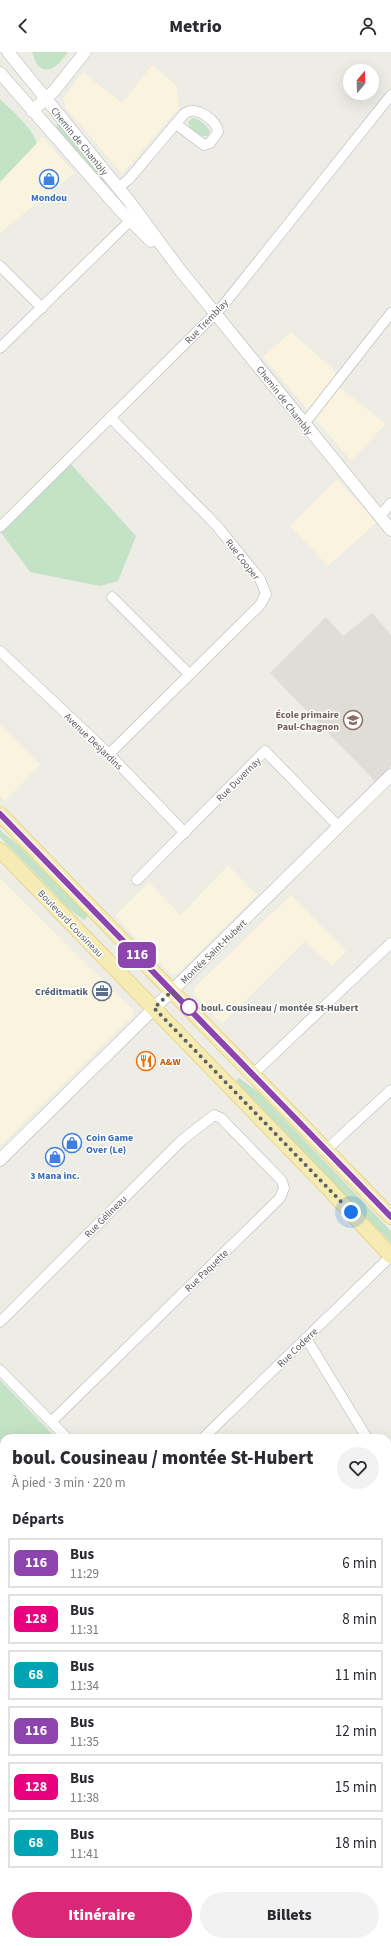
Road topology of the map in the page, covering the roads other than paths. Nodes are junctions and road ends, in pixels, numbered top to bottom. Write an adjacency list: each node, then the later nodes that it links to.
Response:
1 (8, 52): 5 (street, Chemin de Chambly)
2 (85, 52): 5 (street)
3 (0, 73): 6 (street, Chemin de Chambly)
4 (391, 95): 12 (street, Rue Tremblay)
5 (46, 99): 6 (street); 8 (street, Chemin de Chambly)
6 (32, 111): 9 (street, Chemin de Chambly)
7 (176, 124): 8 (street)
8 (118, 188): 9 (street, Chemin de Chambly)
9 (135, 217): 11 (street); 12 (street, Chemin de Chambly)
10 (0, 266): 11 (street)
11 (42, 308): 14 (street)
12 (216, 313): 15 (street, Rue Tremblay); 16 (street, Chemin de Chambly)
13 (391, 313): 16 (street)
14 (0, 348)
15 (110, 417): 19 (street, Rue Tremblay); 23 (street, Rue Cooper)
16 (304, 424): 18 (street, Chemin de Chambly)
17 (391, 503): 18 (street)
18 (380, 516): 20 (street, Chemin de Chambly)
19 (0, 527)
20 (391, 530)
21 (112, 597): 23 (street)
22 (2, 658): 24 (street, Avenue Desjardins)
23 (189, 674): 24 (street, Rue Cooper)
24 (109, 754): 28 (street, Avenue Desjardins)
25 (391, 775): 27 (street, Montée Saint-Hubert)
26 (0, 814): 32 (main road)
27 (338, 826): 28 (street, Rue Duvernay); 32 (street, Montée Saint-Hubert)
28 (185, 833): 30 (street, Rue Duvernay)
29 (0, 850): 33 (main road, Boulevard Cousineau)
30 (137, 880)
31 (391, 943): 34 (street)
32 (172, 991): 33 (street, Montée Saint-Hubert); 34 (main road)
33 (154, 1008): 38 (street, Montée Saint-Hubert); 40 (main road, Boulevard Cousineau)
34 (253, 1074): 37 (main road)
35 (391, 1090): 37 (street)
36 (214, 1115): 41 (street, Rue Gélineau); 44 (street, Rue Paquette)
37 (326, 1150): 39 (main road)
38 (0, 1160)
39 (391, 1217)
40 (391, 1256): 42 (street, Rue Coderre)
41 (0, 1322)
42 (306, 1338): 46 (street, Rue Coderre); 47 (street)
43 (0, 1370): 44 (street)
44 (51, 1422): 45 (street)
45 (63, 1434)
46 (207, 1434)
47 (365, 1434)

